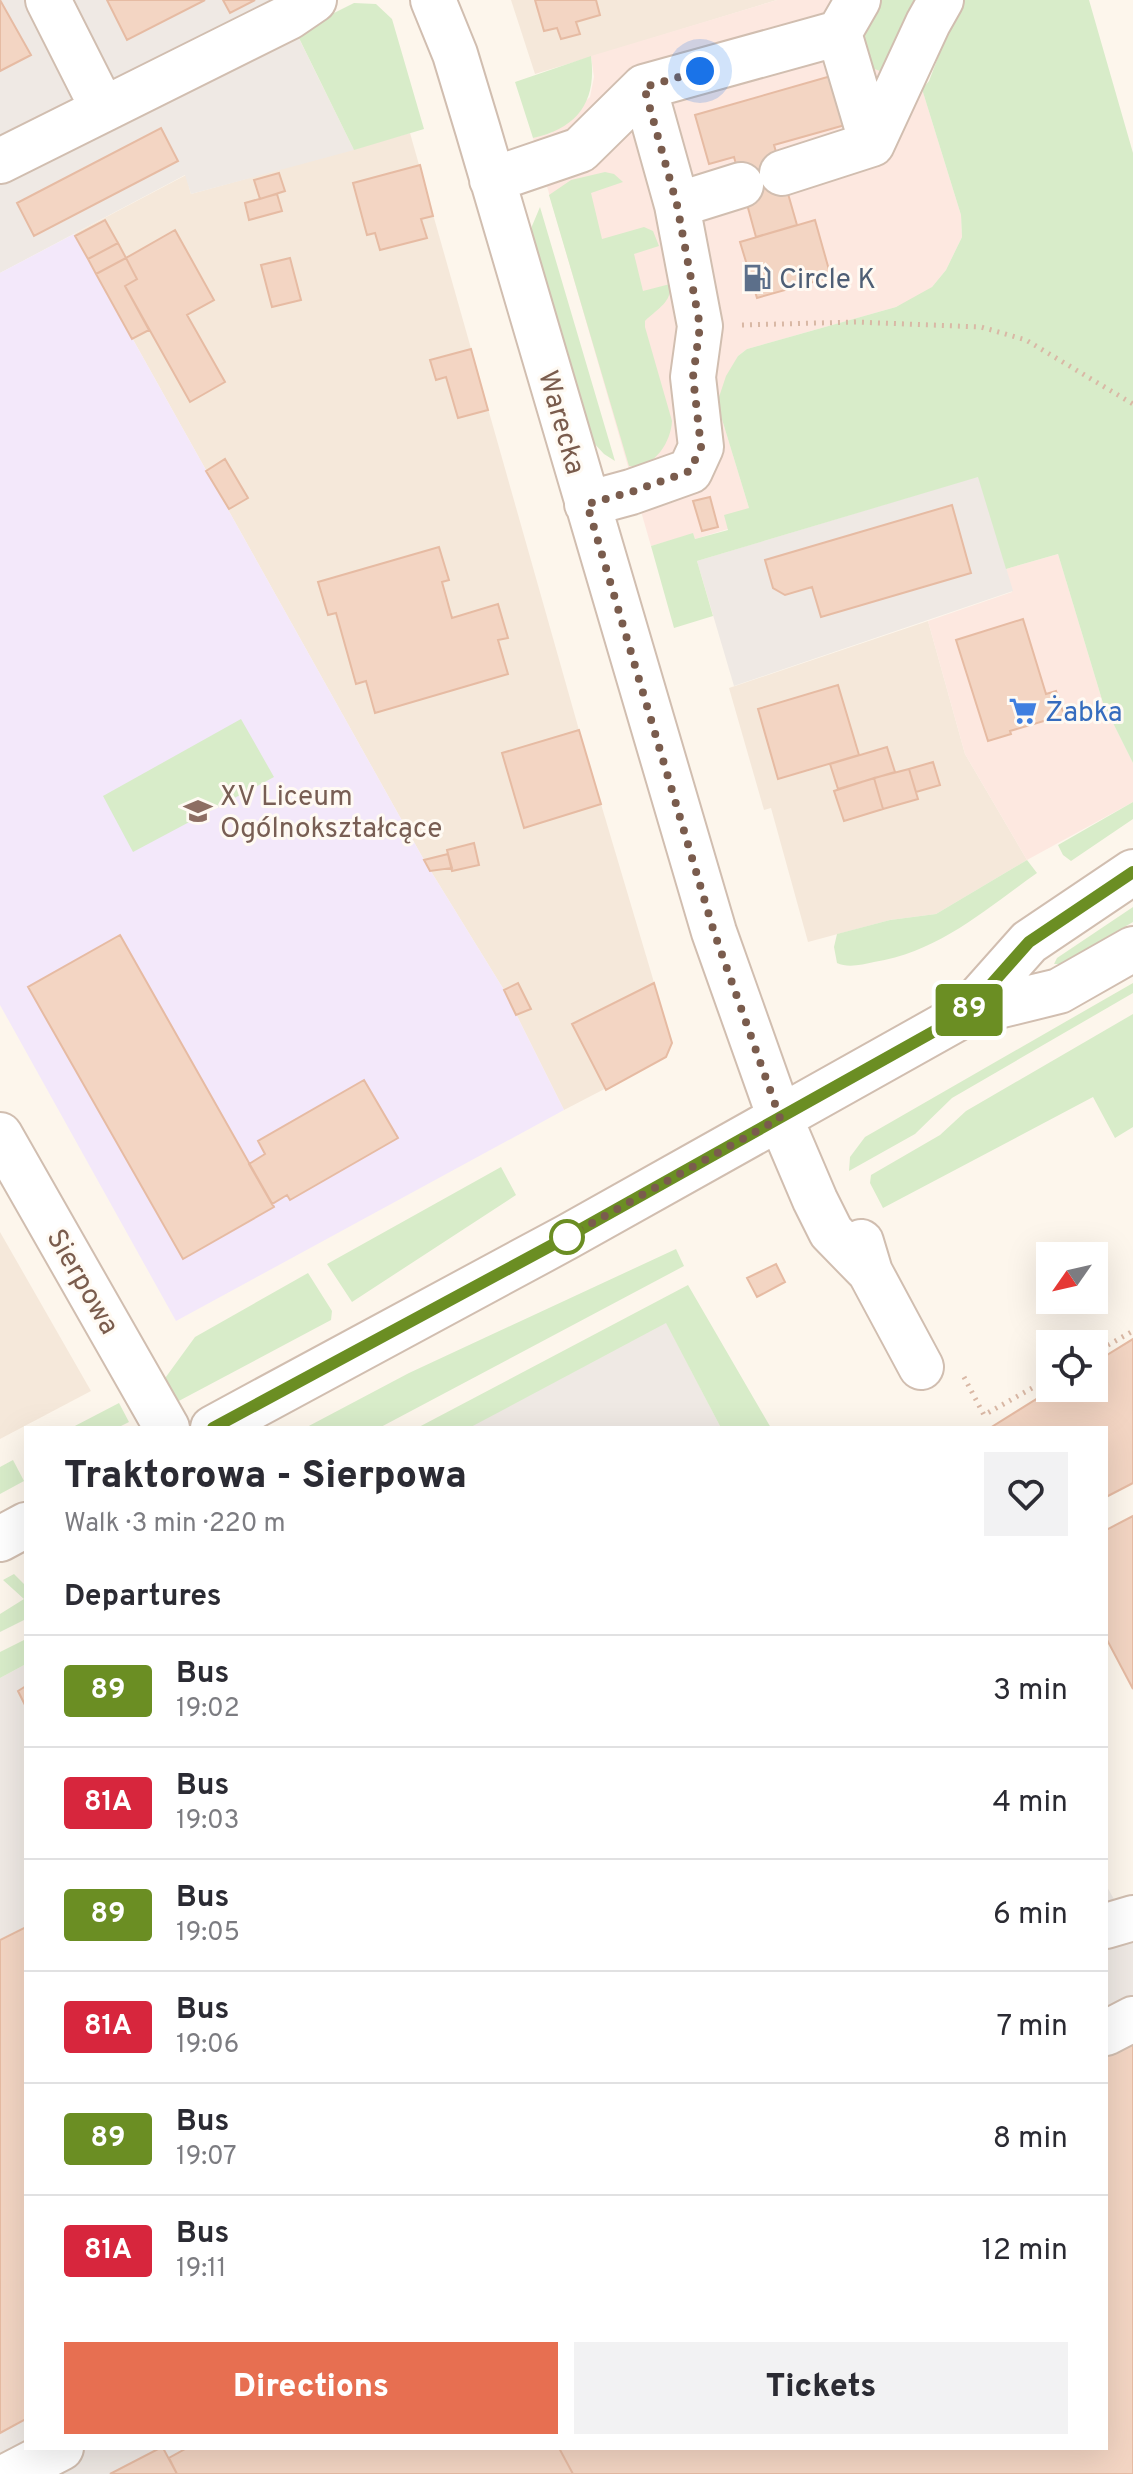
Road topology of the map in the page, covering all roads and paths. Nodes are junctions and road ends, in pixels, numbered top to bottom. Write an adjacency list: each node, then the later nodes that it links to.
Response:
1 (48, 0): 7 (street)
2 (314, 0): 7 (street)
3 (433, 0): 11 (street, Warecka)
4 (941, 0): 8 (street)
5 (849, 17): 6 (street); 8 (street)
6 (644, 87): 11 (street); 13 (street)
7 (103, 109): 9 (street)
8 (872, 144): 10 (street)
9 (0, 161)
10 (782, 173)
11 (492, 180): 16 (street, Warecka)
12 (741, 185): 13 (street)
13 (677, 205): 14 (street)
14 (700, 326): 15 (path); 16 (street)
15 (1133, 404)
16 (587, 504): 20 (street, Warecka)
17 (1133, 872): 19 (street)
18 (1133, 949): 19 (street)
19 (965, 1014): 20 (street)
20 (780, 1118): 24 (street, Warecka); 26 (street)
21 (0, 1135): 25 (street, Sierpowa)
22 (1133, 1331): 23 (path)
23 (1108, 1345)
24 (921, 1367)
25 (166, 1426)
26 (217, 1426)
27 (24, 1526): 28 (street)
28 (0, 1539)
29 (1133, 1918): 30 (street)
30 (1108, 1925)
31 (1133, 2019): 32 (street)
32 (1108, 2032)
33 (57, 2450): 34 (street)
34 (11, 2474)

